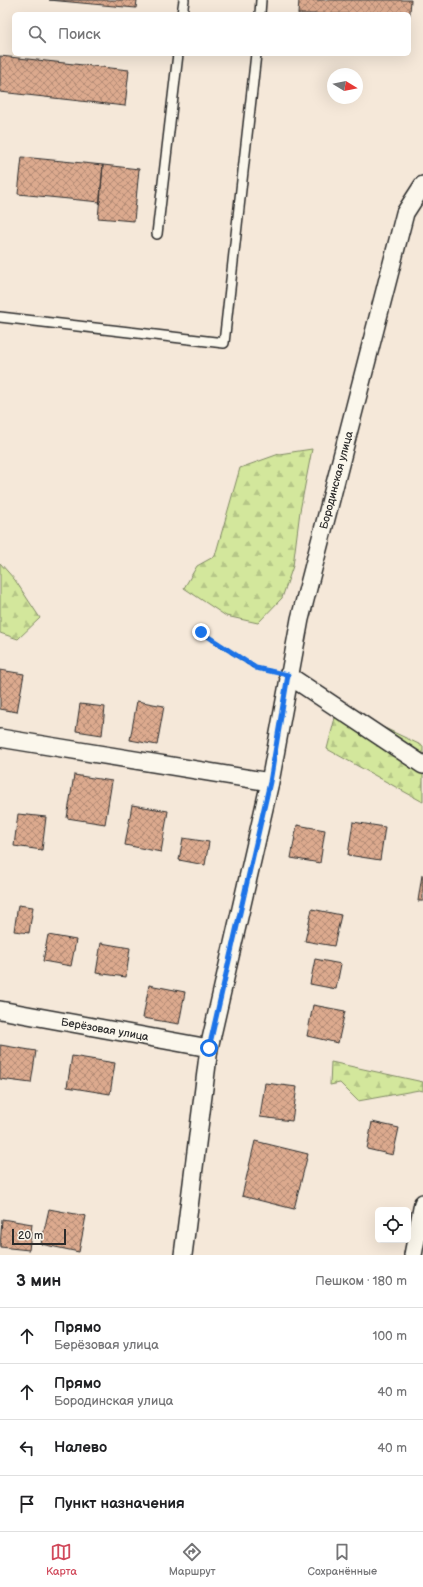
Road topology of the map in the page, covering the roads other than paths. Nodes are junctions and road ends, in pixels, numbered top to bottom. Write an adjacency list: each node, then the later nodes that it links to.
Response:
1 (184, 0): 3 (lane)
2 (261, 0): 4 (lane)
3 (182, 12)
4 (260, 12)
5 (178, 56): 8 (lane)
6 (256, 56): 9 (lane)
7 (423, 185): 10 (street, Бородинская улица)
8 (157, 234)
9 (0, 317)
10 (288, 675): 12 (street); 13 (street, Бородинская улица)
11 (0, 738): 13 (street)
12 (423, 765)
13 (270, 782): 15 (street)
14 (0, 1010): 15 (street, Берёзовая улица)
15 (209, 1048): 17 (street)
16 (423, 1204): 18 (street)
17 (183, 1255)
18 (413, 1255)

